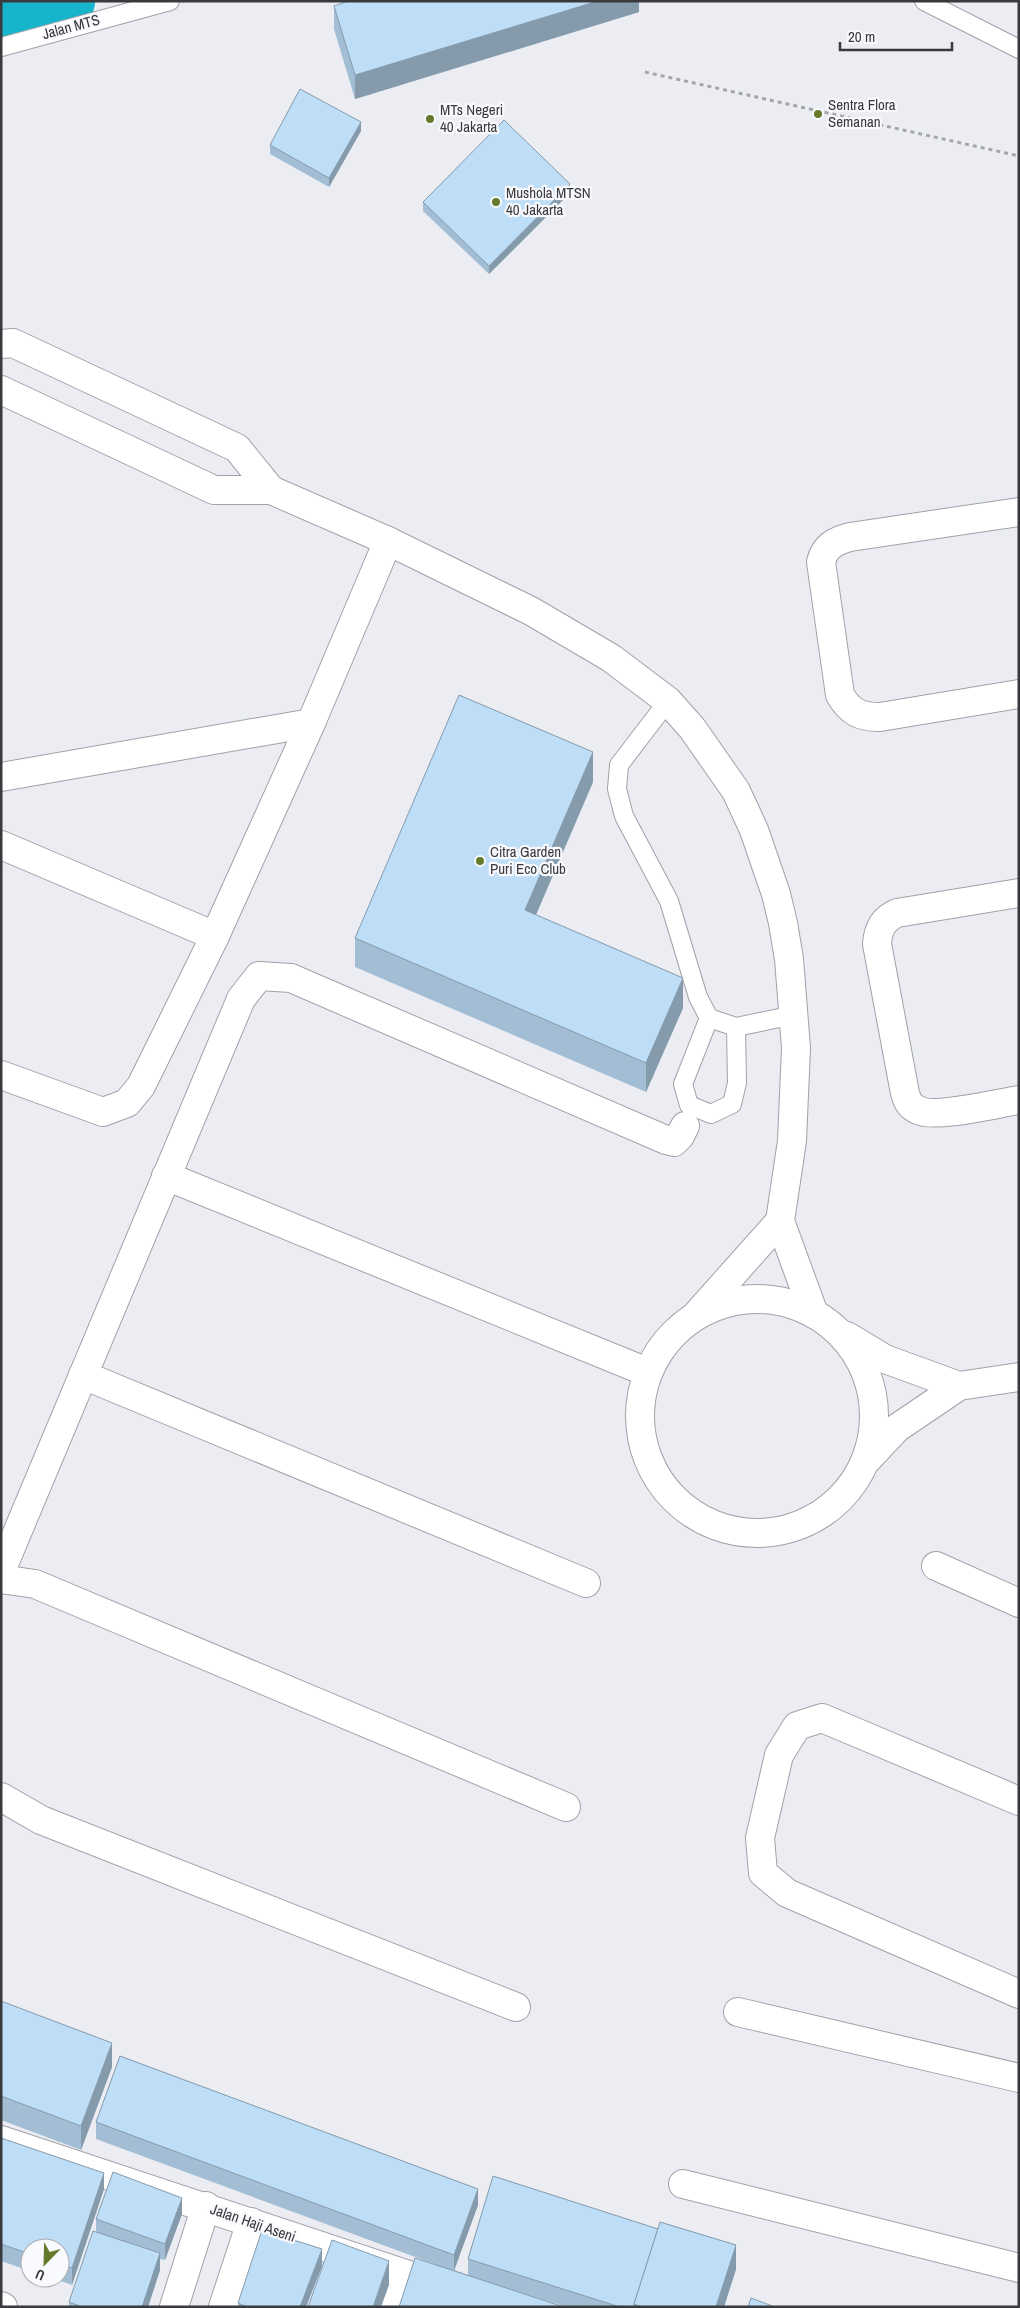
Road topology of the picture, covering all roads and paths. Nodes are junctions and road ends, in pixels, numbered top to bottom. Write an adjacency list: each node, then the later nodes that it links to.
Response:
1 (170, 1): 3 (lane, Jalan MTS)
2 (924, 1): 4 (lane)
3 (1, 47)
4 (1019, 49)
5 (645, 72): 6 (path)
6 (1019, 156)
7 (1, 344): 9 (street)
8 (1, 390): 9 (street)
9 (271, 490): 11 (street)
10 (1019, 512): 12 (street)
11 (388, 541): 13 (street); 14 (street)
12 (1019, 694)
13 (668, 701): 19 (street); 20 (lane)
14 (311, 723): 15 (street); 18 (street)
15 (1, 777)
16 (1, 845): 18 (street)
17 (1019, 892): 23 (street)
18 (214, 936): 22 (street)
19 (794, 1015): 21 (lane); 26 (street)
20 (709, 1018): 21 (lane); 21 (lane)
21 (736, 1027)
22 (1, 1075)
23 (1019, 1100)
24 (685, 1126): 25 (street)
25 (166, 1176): 29 (street); 30 (street)
26 (780, 1221): 27 (street); 28 (street)
27 (696, 1316): 28 (street); 29 (street)
28 (824, 1321): 32 (street); 33 (street)
29 (647, 1372): 33 (street)
30 (83, 1375): 35 (street); 37 (street)
31 (1019, 1376): 32 (street)
32 (959, 1386): 33 (street)
33 (865, 1462)
34 (936, 1566): 38 (street)
35 (1, 1572)
36 (1, 1579): 41 (street)
37 (586, 1583)
38 (1019, 1603)
39 (1, 1797): 43 (street)
40 (1019, 1801): 44 (street)
41 (566, 1807)
42 (1, 1812): 43 (street)
43 (41, 1820): 45 (street)
44 (1019, 1994)
45 (516, 2007)
46 (738, 2012): 47 (street)
47 (1019, 2078)
48 (1, 2140): 50 (street, Jalan Haji Aseni)
49 (683, 2184): 52 (street)
50 (206, 2206): 51 (street, Jalan Haji Aseni); 54 (street)
51 (250, 2222): 53 (street, Jalan Haji Aseni); 55 (street)
52 (1019, 2268)
53 (402, 2274): 56 (street); 57 (street, Jalan Haji Aseni)
54 (174, 2307)
55 (223, 2307)
56 (391, 2307)
57 (505, 2307)

